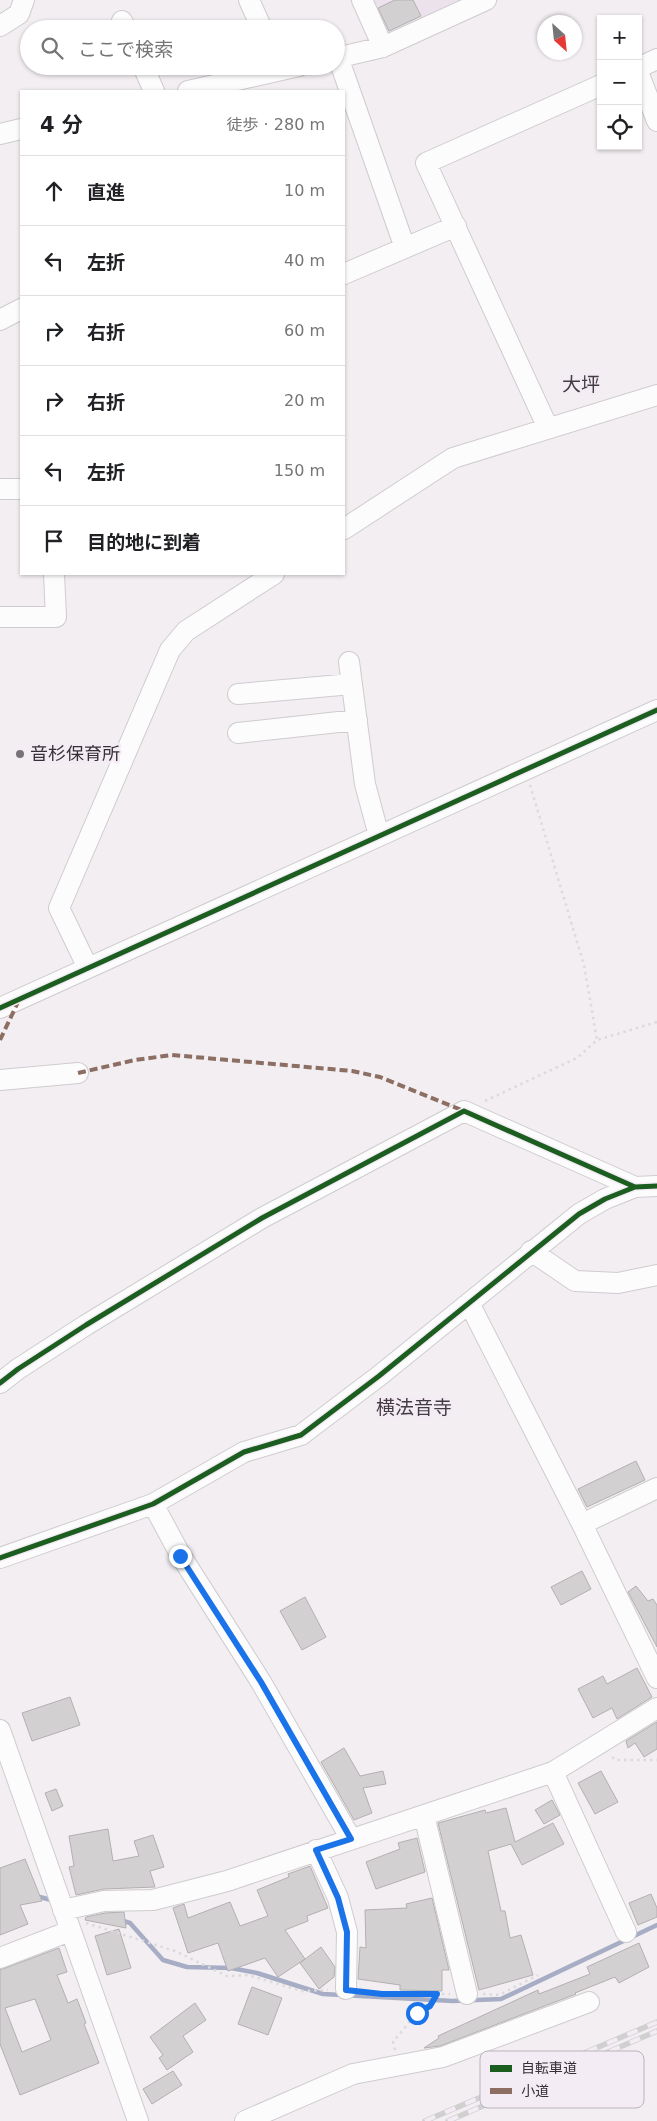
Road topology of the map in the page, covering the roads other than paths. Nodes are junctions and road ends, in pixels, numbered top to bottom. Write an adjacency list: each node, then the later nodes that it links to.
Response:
1 (24, 0): 6 (street)
2 (249, 0): 5 (street)
3 (362, 0): 7 (street)
4 (486, 0): 7 (street)
5 (258, 20)
6 (0, 26)
7 (383, 47): 8 (street)
8 (345, 56)
9 (657, 59): 10 (street)
10 (642, 66)
11 (147, 75): 17 (street)
12 (270, 75): 15 (street)
13 (343, 75): 23 (street)
14 (642, 82): 19 (street)
15 (250, 84): 18 (street)
16 (597, 86): 22 (street)
17 (154, 90)
18 (197, 90)
19 (657, 121)
20 (20, 129): 21 (street)
21 (0, 134)
22 (456, 226): 23 (street); 28 (street)
23 (405, 248): 24 (street)
24 (345, 274)
25 (20, 310): 26 (street)
26 (0, 320)
27 (657, 396): 28 (street)
28 (548, 428): 31 (street)
29 (0, 489): 30 (street)
30 (20, 489)
31 (345, 528)
32 (54, 575): 34 (street)
33 (272, 575): 42 (street)
34 (0, 618)
35 (349, 662): 36 (street)
36 (352, 684): 37 (street); 39 (street)
37 (238, 694)
38 (657, 710): 41 (street)
39 (357, 720): 40 (street); 41 (street)
40 (238, 733)
41 (379, 836): 42 (street)
42 (88, 968): 43 (street)
43 (0, 1008)
44 (78, 1073): 45 (street)
45 (0, 1080)
46 (657, 1186): 47 (street)
47 (635, 1187): 48 (street); 51 (street)
48 (531, 1251): 49 (street); 50 (street)
49 (657, 1275)
50 (469, 1303): 53 (street); 54 (street)
51 (0, 1384)
52 (657, 1488): 54 (street)
53 (153, 1504): 55 (street); 61 (street)
54 (582, 1524): 56 (street)
55 (0, 1558)
56 (657, 1678)
57 (657, 1708): 59 (street)
58 (0, 1730): 63 (street)
59 (553, 1772): 60 (street); 65 (street)
60 (424, 1814): 61 (street); 68 (street)
61 (351, 1839): 62 (street)
62 (316, 1850): 63 (street); 67 (street)
63 (63, 1910): 64 (street)
64 (70, 1931): 66 (street); 70 (street)
65 (626, 1932)
66 (0, 1958)
67 (346, 1990)
68 (467, 1994)
69 (588, 2002): 71 (street)
70 (138, 2121)
71 (245, 2121)

